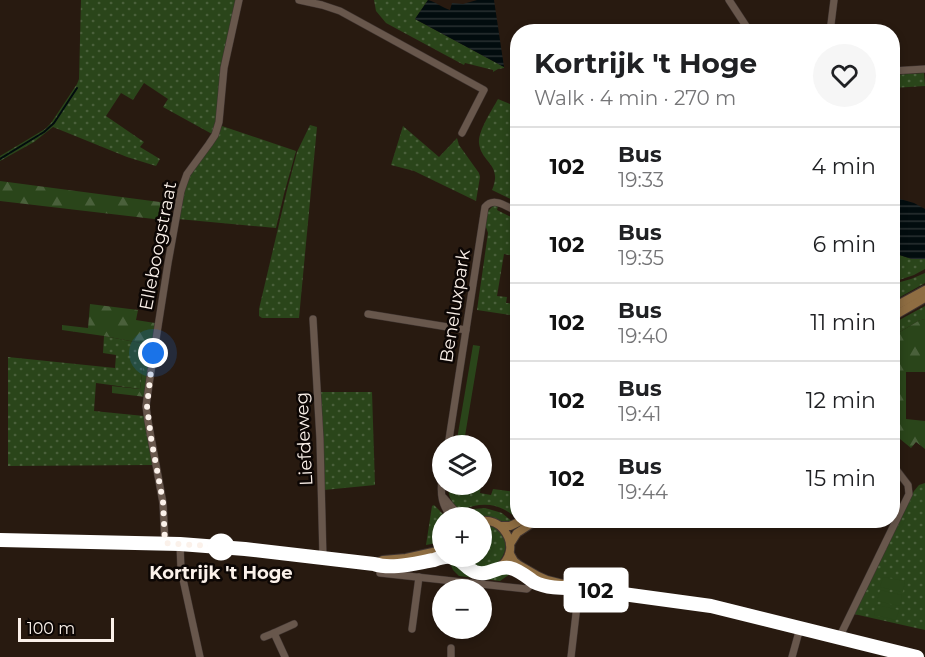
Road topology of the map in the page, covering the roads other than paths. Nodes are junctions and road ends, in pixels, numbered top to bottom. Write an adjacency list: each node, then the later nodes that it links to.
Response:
1 (240, 0): 30 (street, Elleboogstraat)
2 (299, 0): 9 (street)
3 (729, 0): 5 (street)
4 (834, 0): 6 (street)
5 (745, 24)
6 (831, 24)
7 (925, 69): 8 (street)
8 (900, 71)
9 (462, 133)
10 (510, 208): 17 (street, Beneluxpark)
11 (925, 290): 13 (main road)
12 (925, 298): 14 (main road)
13 (900, 304)
14 (900, 312)
15 (368, 314): 17 (street)
16 (313, 319): 35 (street, Liefdeweg)
17 (466, 330): 18 (street, Beneluxpark)
18 (450, 435)
19 (900, 473): 23 (street)
20 (442, 496): 21 (street); 22 (street)
21 (444, 507)
22 (452, 507)
23 (900, 516)
24 (492, 522): 25 (main road)
25 (501, 526): 26 (main road); 32 (main road)
26 (510, 526)
27 (525, 528): 32 (main road)
28 (894, 528): 49 (street)
29 (0, 540): 30 (main road)
30 (165, 543): 31 (main road)
31 (180, 544): 35 (main road); 51 (street)
32 (510, 544): 34 (main road)
33 (432, 552): 37 (main road)
34 (510, 554): 39 (main road); 42 (main road)
35 (324, 558): 37 (main road)
36 (432, 560): 37 (main road)
37 (374, 564)
38 (468, 567): 39 (main road)
39 (500, 568): 42 (main road)
40 (380, 573): 41 (street)
41 (419, 578): 42 (street); 46 (street)
42 (536, 579): 43 (main road)
43 (579, 588): 45 (main road); 54 (street)
44 (294, 624): 47 (street)
45 (800, 628): 49 (main road); 55 (street)
46 (412, 629)
47 (274, 633): 48 (street); 52 (street)
48 (264, 637)
49 (839, 638): 56 (main road)
50 (451, 648): 53 (street)
51 (200, 657)
52 (285, 657)
53 (451, 657)
54 (571, 657)
55 (792, 657)
56 (917, 657)

